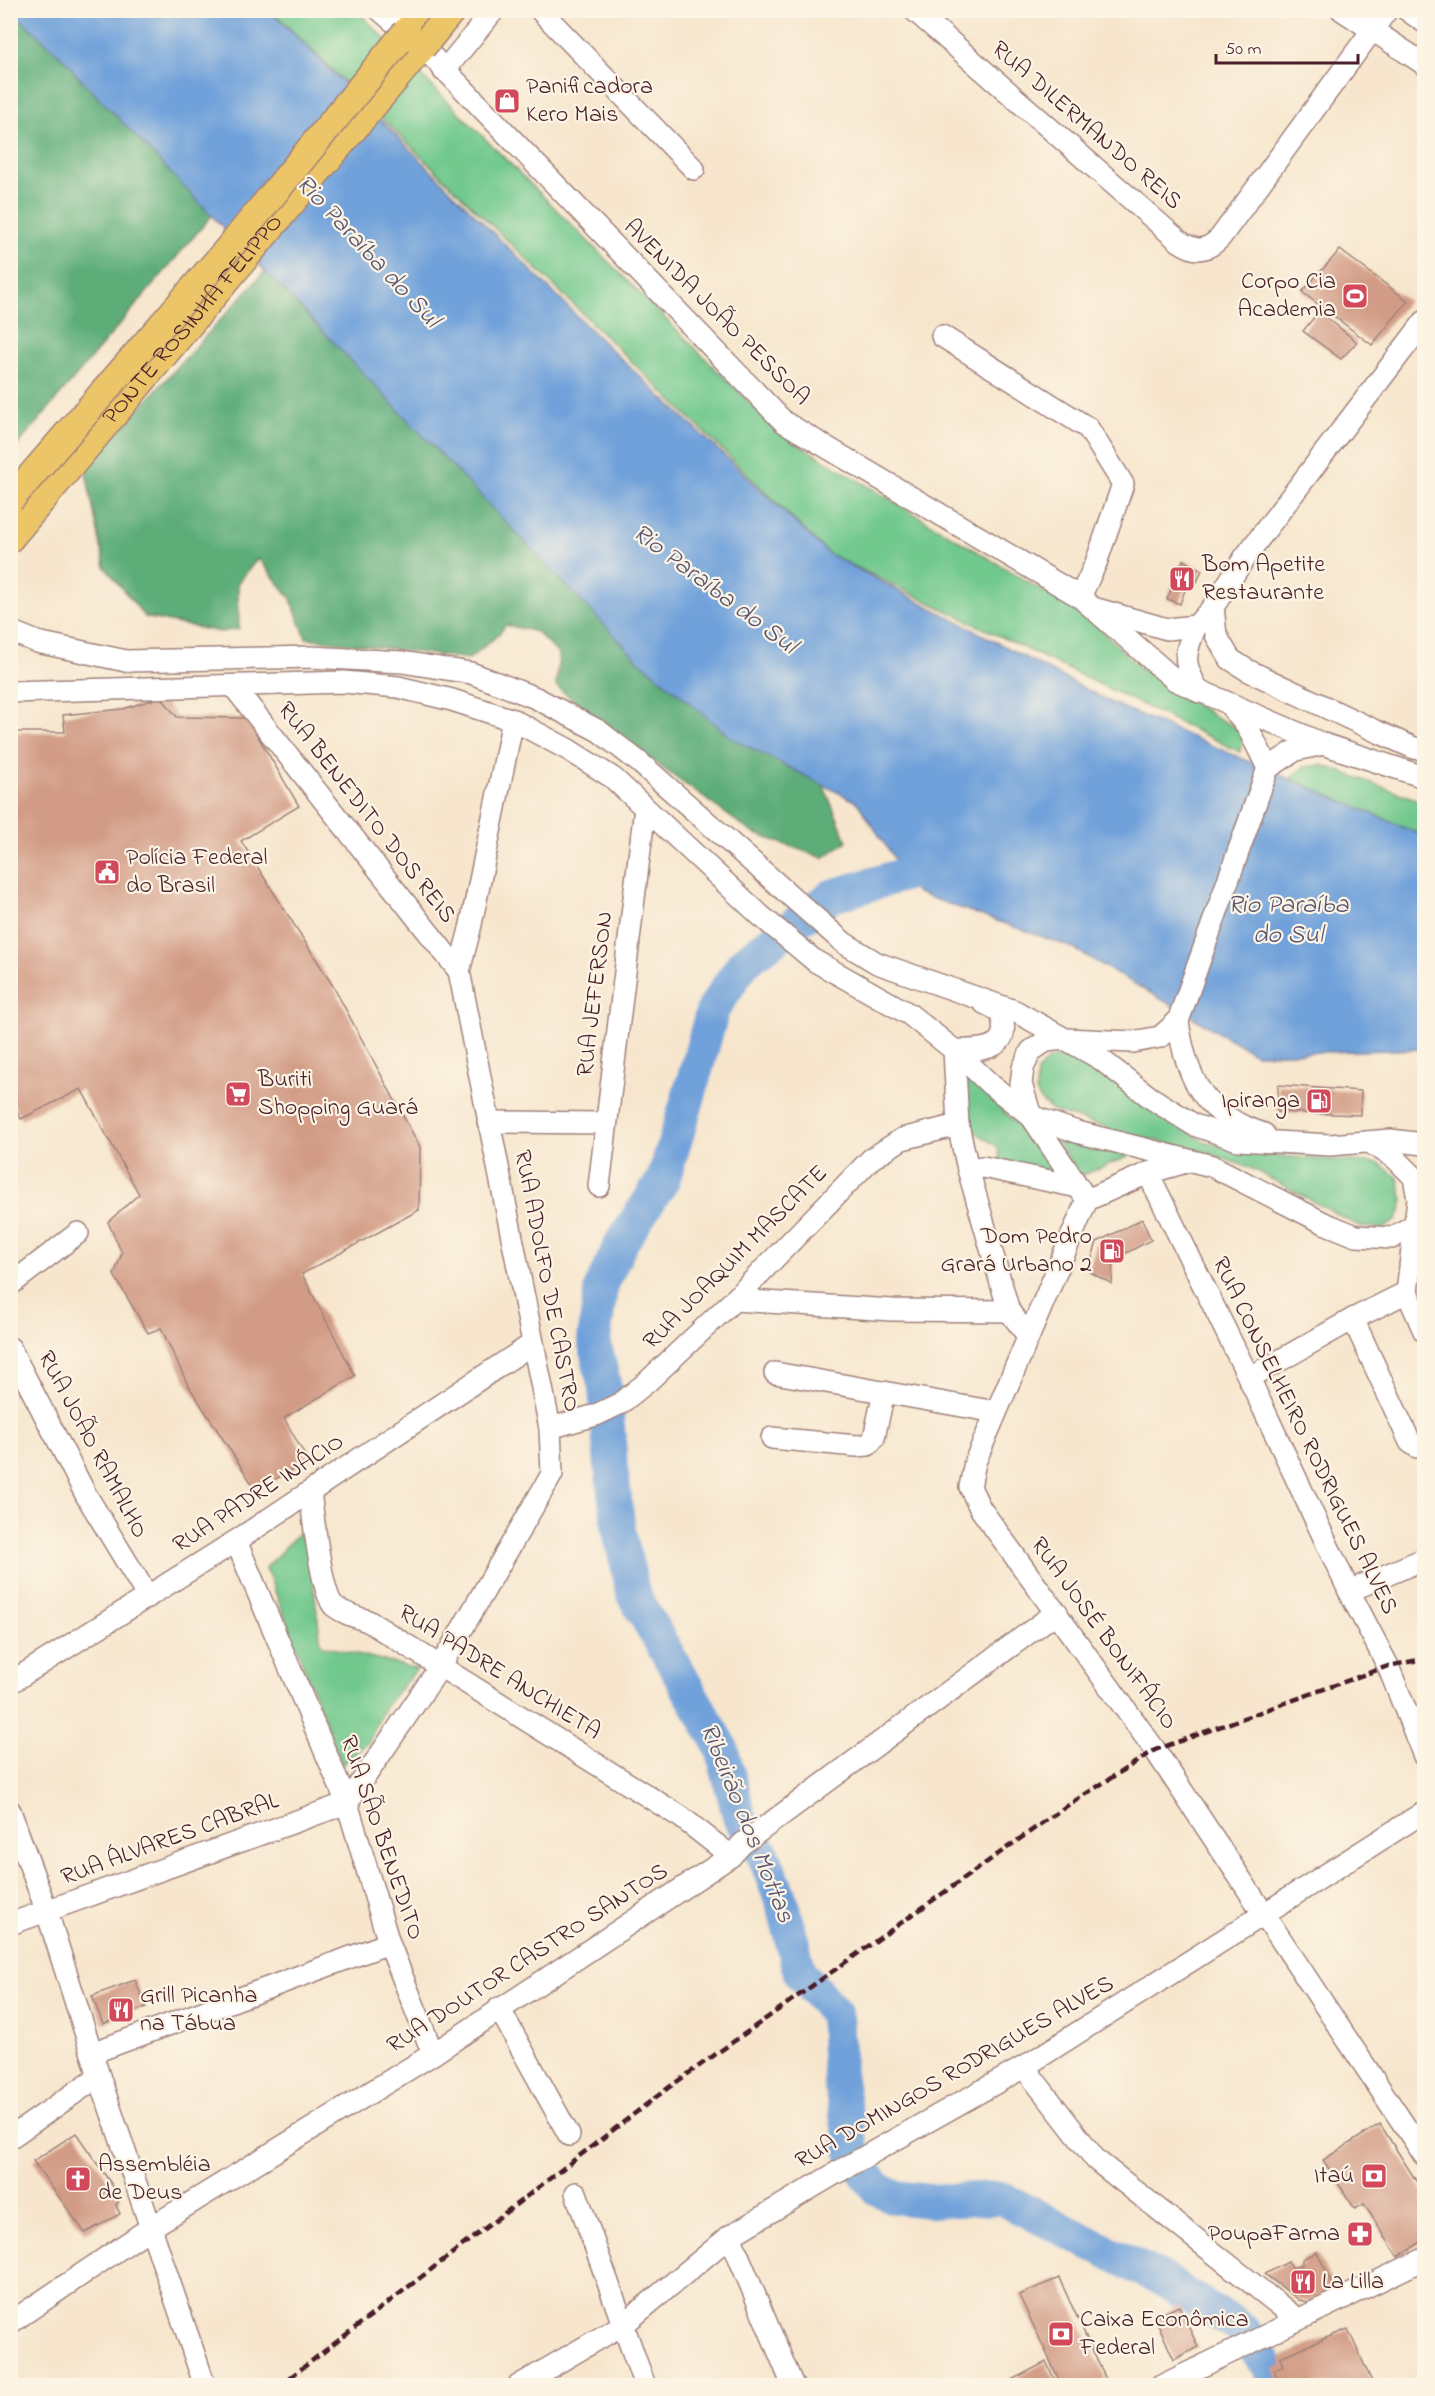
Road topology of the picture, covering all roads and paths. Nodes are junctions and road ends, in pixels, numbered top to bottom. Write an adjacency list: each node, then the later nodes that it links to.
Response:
1 (424, 10): 12 (main road)
2 (452, 10): 12 (main road, bridge)
3 (494, 10): 14 (street)
4 (540, 10): 15 (street)
5 (914, 10): 11 (street, RUA DILERMANDO REIS)
6 (1342, 10): 11 (street)
7 (1387, 10): 11 (street)
8 (1407, 10): 10 (street)
9 (382, 11): 14 (street, AVENIDA JOÃO PESSOA)
10 (1425, 22)
11 (1371, 30): 13 (street)
12 (414, 40): 18 (main road, PONTE ROSINHA FELIPPO, bridge); 19 (main road, PONTE ROSINHA FELIPPO)
13 (1425, 64)
14 (444, 71): 20 (street, AVENIDA JOÃO PESSOA)
15 (694, 169)
16 (1421, 331): 21 (street)
17 (942, 336): 20 (street)
18 (10, 500)
19 (10, 538)
20 (1085, 602): 22 (street, AVENIDA JOÃO PESSOA); 26 (street, AVENIDA JOÃO PESSOA)
21 (1213, 607): 22 (street); 30 (street)
22 (1196, 626): 26 (street)
23 (10, 631): 37 (street)
24 (234, 687): 25 (street); 28 (street); 36 (street, RUA BENEDITO DOS REIS)
25 (10, 692)
26 (1199, 692): 27 (street, AVENIDA JOÃO PESSOA)
27 (1227, 701): 29 (street, AVENIDA JOÃO PESSOA); 33 (street)
28 (513, 720): 35 (street); 36 (street, RUA ADOLFO DE CASTRO)
29 (1323, 744): 32 (street, AVENIDA JOÃO PESSOA); 33 (street)
30 (1425, 749)
31 (1425, 761): 32 (street)
32 (1397, 770): 34 (street, AVENIDA JOÃO PESSOA)
33 (1268, 772): 38 (street)
34 (1425, 777)
35 (645, 808): 40 (street); 43 (street, RUA JEFERSON)
36 (459, 971): 42 (street, RUA ADOLFO DE CASTRO)
37 (960, 991): 39 (street); 40 (street)
38 (1179, 1018): 39 (street); 46 (street)
39 (1065, 1039): 41 (street); 46 (street)
40 (954, 1050): 41 (street); 44 (street)
41 (1031, 1116): 48 (street); 52 (street)
42 (489, 1122): 43 (street); 62 (street, RUA ADOLFO DE CASTRO)
43 (605, 1123): 51 (street, RUA JEFERSON)
44 (958, 1125): 49 (street); 57 (street, RUA JOAQUIM MASCATE)
45 (1369, 1142): 46 (street); 47 (street); 53 (street)
46 (1292, 1143)
47 (1425, 1144)
48 (1192, 1161): 50 (street); 53 (street)
49 (968, 1169): 52 (street); 58 (street)
50 (1148, 1173): 52 (street); 65 (street, RUA CONSELHEIRO RODRIGUES ALVES)
51 (599, 1186)
52 (1082, 1193): 61 (street, RUA JOSÉ BONIFÁCIO)
53 (1419, 1218): 56 (street)
54 (78, 1233): 55 (street)
55 (10, 1284)
56 (1407, 1292): 59 (street); 60 (street)
57 (734, 1300): 58 (street); 68 (street, RUA JOAQUIM MASCATE)
58 (1010, 1311): 61 (street)
59 (1353, 1319): 65 (street); 70 (street)
60 (1425, 1330)
61 (1028, 1336): 67 (street, RUA JOSÉ BONIFÁCIO)
62 (532, 1344): 68 (street, RUA ADOLFO DE CASTRO); 71 (street, RUA PADRE INÁCIO)
63 (10, 1348): 75 (street, RUA JOÃO RAMALHO)
64 (775, 1373): 66 (street)
65 (1249, 1378): 74 (street, RUA CONSELHEIRO RODRIGUES ALVES)
66 (884, 1392): 67 (street); 69 (street)
67 (996, 1412): 76 (street, RUA JOSÉ BONIFÁCIO)
68 (550, 1428): 77 (street, RUA ADOLFO DE CASTRO)
69 (772, 1438)
70 (1417, 1445)
71 (310, 1492): 72 (street, RUA PADRE INÁCIO); 77 (street, RUA PADRE ANCHIETA)
72 (236, 1541): 75 (street, RUA PADRE INÁCIO); 80 (street, RUA SÃO BENEDITO)
73 (1425, 1559): 74 (street)
74 (1349, 1591): 79 (street, RUA CONSELHEIRO RODRIGUES ALVES)
75 (147, 1597): 78 (street, RUA PADRE INÁCIO)
76 (1057, 1612): 83 (street, RUA DOUTOR CASTRO SANTOS); 85 (street, RUA JOSÉ BONIFÁCIO)
77 (440, 1667): 80 (street, RUA ADOLFO DE CASTRO); 83 (street, RUA PADRE ANCHIETA)
78 (10, 1683)
79 (1425, 1756)
80 (347, 1803): 84 (street, RUA ÁLVARES CABRAL); 87 (street, RUA SÃO BENEDITO)
81 (10, 1811): 84 (street)
82 (1425, 1812): 85 (street, RUA DOMINGOS RODRIGUES ALVES)
83 (737, 1850): 88 (street, RUA DOUTOR CASTRO SANTOS)
84 (47, 1912): 86 (street, RUA ÁLVARES CABRAL); 89 (street)
85 (1265, 1915): 91 (street, RUA DOMINGOS RODRIGUES ALVES); 95 (street, RUA JOSÉ BONIFÁCIO)
86 (10, 1924)
87 (389, 1943): 89 (street); 90 (street, RUA SÃO BENEDITO)
88 (499, 2008): 90 (street, RUA DOUTOR CASTRO SANTOS); 93 (street)
89 (92, 2053): 92 (street)
90 (433, 2054): 97 (street, RUA DOUTOR CASTRO SANTOS)
91 (1024, 2067): 98 (street, RUA DOMINGOS RODRIGUES ALVES); 100 (street)
92 (99, 2076): 94 (street); 97 (street)
93 (569, 2135)
94 (10, 2138)
95 (1425, 2155)
96 (576, 2193): 102 (street)
97 (150, 2228): 101 (street, RUA DOUTOR CASTRO SANTOS); 103 (street)
98 (730, 2236): 102 (street, RUA DOMINGOS RODRIGUES ALVES); 106 (street)
99 (1425, 2259): 100 (street)
100 (1292, 2322): 107 (street)
101 (10, 2323)
102 (624, 2324): 104 (street, RUA DOMINGOS RODRIGUES ALVES); 105 (street)
103 (205, 2385)
104 (518, 2385)
105 (645, 2385)
106 (793, 2385)
107 (1161, 2385)

